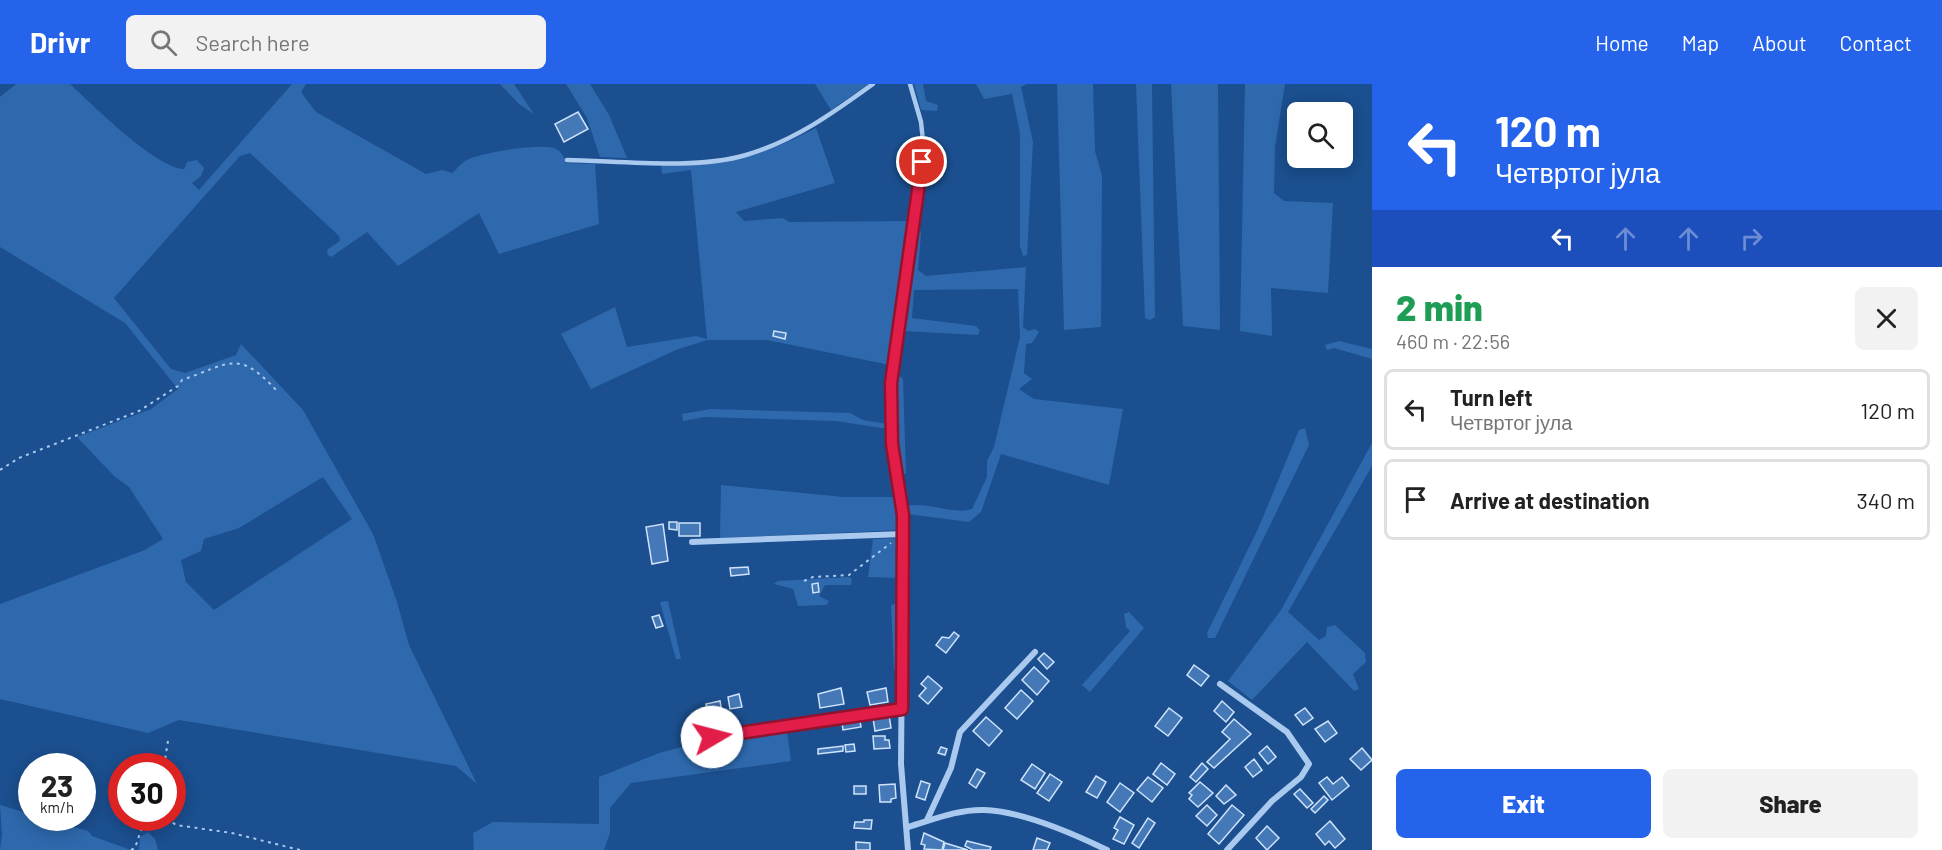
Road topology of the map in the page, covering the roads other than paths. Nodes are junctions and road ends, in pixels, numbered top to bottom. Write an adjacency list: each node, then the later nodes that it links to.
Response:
1 (873, 84): 3 (lane)
2 (910, 84): 4 (lane)
3 (567, 160)
4 (903, 534): 5 (street); 8 (street)
5 (692, 542)
6 (1035, 652): 10 (street)
7 (1220, 684): 14 (street)
8 (902, 709): 9 (street); 11 (street)
9 (712, 737)
10 (927, 820): 11 (street); 13 (street)
11 (908, 827): 12 (street)
12 (908, 850)
13 (1107, 850)
14 (1227, 850)

